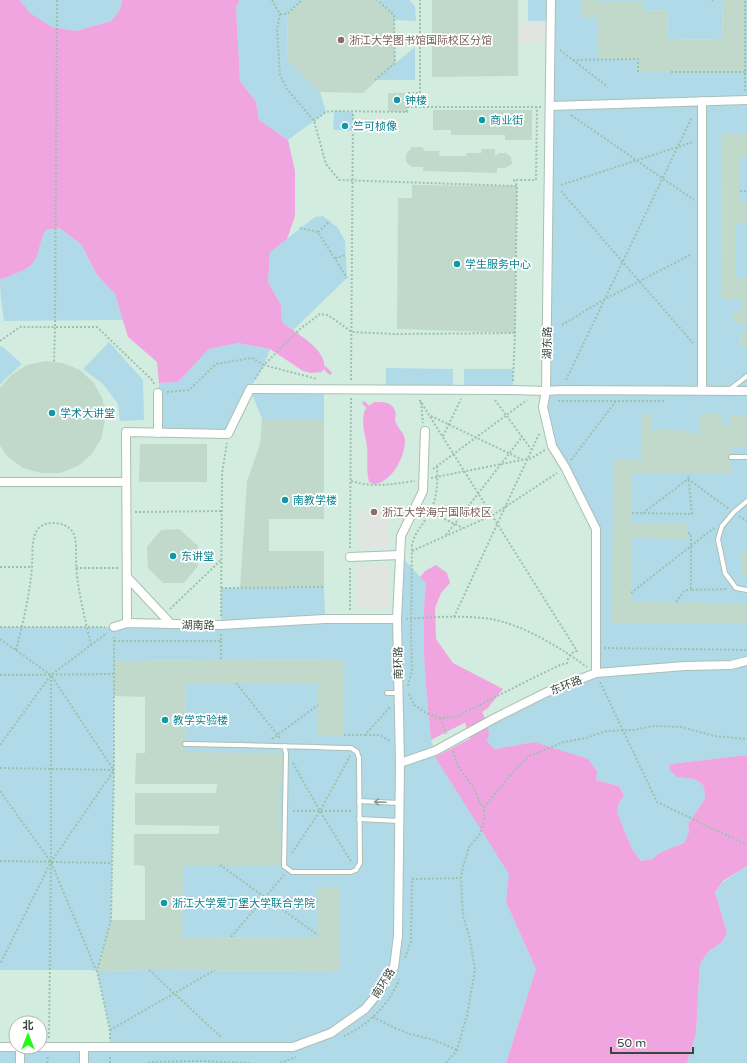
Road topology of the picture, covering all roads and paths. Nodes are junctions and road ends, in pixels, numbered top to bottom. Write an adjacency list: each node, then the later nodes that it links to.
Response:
1 (57, 0): 46 (path)
2 (272, 0): 8 (path)
3 (302, 0): 8 (path)
4 (378, 0): 14 (path)
5 (420, 0): 19 (path)
6 (551, 0): 9 (street, 湖东路)
7 (745, 0): 13 (path)
8 (280, 14): 24 (path)
9 (550, 43): 10 (path); 18 (street, 湖东路)
10 (573, 60): 11 (path); 15 (path)
11 (638, 72)
12 (671, 72): 13 (path)
13 (745, 72): 16 (path)
14 (376, 80)
15 (608, 87)
16 (746, 100): 17 (street)
17 (702, 101): 18 (street); 25 (street)
18 (550, 106): 20 (path); 62 (street, 湖东路)
19 (407, 107): 20 (path); 21 (path)
20 (537, 107): 30 (path)
21 (353, 112): 24 (path); 47 (path)
22 (568, 113): 27 (path)
23 (693, 116): 26 (path)
24 (314, 121): 30 (path)
25 (702, 139): 26 (path); 34 (street)
26 (678, 147): 27 (path); 28 (path)
27 (636, 161): 28 (path); 29 (path)
28 (663, 179): 34 (path); 41 (path)
29 (561, 185)
30 (517, 186): 48 (path)
31 (561, 191): 41 (path)
32 (740, 191): 33 (path)
33 (747, 191)
34 (702, 206): 60 (street)
35 (330, 221): 37 (path)
36 (300, 228): 37 (path)
37 (318, 232): 40 (path)
38 (695, 253): 43 (path)
39 (346, 255): 40 (path)
40 (334, 258): 42 (path)
41 (622, 263): 43 (path); 44 (path)
42 (347, 278)
43 (639, 282): 44 (path); 50 (path)
44 (605, 299): 45 (path); 59 (path)
45 (562, 325)
46 (55, 327): 49 (path); 51 (path); 64 (path)
47 (352, 332): 48 (path); 52 (path); 56 (path)
48 (515, 333): 58 (path)
49 (0, 341)
50 (697, 348)
51 (54, 362)
52 (264, 365): 54 (path); 55 (path); 64 (path)
53 (747, 376): 61 (lane)
54 (322, 381)
55 (250, 389): 56 (street); 76 (street)
56 (351, 389): 57 (street); 97 (path)
57 (417, 389): 58 (street); 69 (path); 69 (path)
58 (512, 390): 62 (street)
59 (562, 390): 60 (street); 62 (street)
60 (702, 390): 61 (street)
61 (729, 390): 63 (street)
62 (546, 391): 80 (street, 湖东路)
63 (747, 391)
64 (158, 393): 75 (street)
65 (461, 399): 72 (path)
66 (494, 399): 70 (path)
67 (529, 399): 70 (path)
68 (616, 401): 90 (path)
69 (421, 402): 71 (path); 73 (path)
70 (506, 415): 78 (path); 79 (path)
71 (430, 416): 72 (path); 77 (path)
72 (449, 424): 77 (path); 78 (path)
73 (424, 430): 95 (street, 南环路)
74 (540, 431): 81 (path)
75 (158, 433): 76 (street); 99 (street)
76 (228, 434): 103 (path)
77 (443, 436): 83 (path)
78 (476, 437): 82 (path); 83 (path)
79 (522, 437): 81 (path); 82 (path)
80 (552, 446): 86 (path); 90 (street, 湖东路)
81 (532, 450): 86 (path)
82 (509, 453): 87 (path); 88 (path)
83 (454, 454): 89 (path); 92 (path)
84 (731, 457): 85 (lane)
85 (747, 457)
86 (527, 459): 87 (path); 102 (path)
87 (523, 460): 88 (path)
88 (500, 465): 92 (path); 100 (path)
89 (437, 466): 91 (path); 94 (path)
90 (565, 468): 102 (path); 150 (street, 湖东路)
91 (432, 470)
92 (465, 472): 94 (path); 100 (path)
93 (688, 474): 96 (path)
94 (438, 477): 95 (path); 105 (path)
95 (424, 479): 97 (path); 119 (street, 南环路)
96 (688, 479): 106 (path); 108 (path); 108 (path)
97 (351, 481): 120 (path)
98 (0, 482): 99 (street)
99 (126, 482): 104 (street)
100 (478, 493): 109 (path); 112 (path)
101 (747, 501): 106 (lane)
102 (504, 508): 109 (path); 111 (path)
103 (222, 511): 104 (path); 121 (path)
104 (126, 512): 125 (street)
105 (430, 512): 112 (path); 118 (path)
106 (734, 512): 110 (path); 129 (lane)
107 (632, 514): 108 (path)
108 (643, 514)
109 (493, 515): 111 (path); 114 (path)
110 (747, 521)
111 (498, 523): 135 (path); 153 (path)
112 (455, 524): 114 (path); 116 (path)
113 (716, 526): 117 (path)
114 (463, 528): 116 (path)
115 (688, 533): 117 (path)
116 (445, 536): 118 (path)
117 (692, 545): 130 (path); 132 (path)
118 (410, 552): 161 (path)
119 (400, 556): 120 (street); 138 (street, 南环路)
120 (350, 557): 137 (path)
121 (221, 560): 128 (path); 134 (path)
122 (0, 567): 123 (path)
123 (32, 567): 124 (path); 143 (path)
124 (76, 568): 125 (path); 144 (path)
125 (127, 568): 126 (street)
126 (127, 577): 134 (street); 139 (street)
127 (324, 587): 128 (path)
128 (221, 588): 141 (path)
129 (736, 588): 130 (path); 131 (lane)
130 (691, 590): 133 (path)
131 (747, 590)
132 (631, 593)
133 (676, 602)
134 (163, 616): 140 (street)
135 (454, 617): 136 (path); 153 (path)
136 (418, 618)
137 (350, 619): 138 (street, 湖南路); 141 (street, 湖南路)
138 (397, 619): 164 (street, 南环路)
139 (127, 623): 140 (street, 湖南路); 145 (street, 湖南路)
140 (171, 624): 141 (street, 湖南路)
141 (222, 625): 148 (path)
142 (0, 627): 143 (path)
143 (22, 627): 144 (path); 151 (path)
144 (87, 627): 145 (path); 149 (path)
145 (114, 627): 147 (path); 149 (path)
146 (0, 639): 151 (path)
147 (114, 641): 148 (path); 157 (path)
148 (221, 641): 154 (path)
149 (91, 645): 159 (path)
150 (596, 648): 152 (path); 156 (street, 湖东路)
151 (16, 650): 159 (path)
152 (747, 650)
153 (570, 655): 156 (path); 166 (path)
154 (221, 660)
155 (747, 661): 156 (street, 东环路)
156 (596, 673): 167 (path); 172 (street, 东环路)
157 (113, 674): 159 (path); 181 (path)
158 (0, 675): 159 (path)
159 (50, 675): 174 (path); 180 (path); 181 (path)
160 (236, 683): 168 (path)
161 (408, 688)
162 (408, 692): 166 (path)
163 (387, 694): 164 (lane)
164 (398, 696): 170 (path); 176 (street, 南环路)
165 (318, 705): 168 (path)
166 (440, 718): 172 (path)
167 (623, 730): 171 (path); 185 (path); 191 (path)
168 (278, 735): 175 (path)
169 (344, 735): 170 (path)
170 (365, 735): 176 (path)
171 (747, 739)
172 (450, 743): 178 (street, 东环路); 185 (path)
173 (185, 744): 175 (lane)
174 (0, 745)
175 (284, 746): 177 (lane); 186 (lane); 187 (path)
176 (400, 748): 178 (street, 南环路)
177 (354, 750): 183 (lane); 187 (path)
178 (400, 762): 184 (street, 南环路)
179 (0, 768): 180 (path)
180 (51, 768): 181 (path); 193 (path)
181 (114, 770): 193 (path); 194 (path)
182 (0, 791): 193 (path)
183 (359, 801): 184 (lane, one-way to 183); 188 (lane)
184 (400, 803): 190 (street, 南环路)
185 (484, 807): 213 (path)
186 (285, 811): 187 (path); 196 (lane)
187 (320, 811): 188 (path); 196 (path); 198 (path)
188 (359, 811): 189 (lane)
189 (359, 819): 190 (lane); 198 (lane)
190 (399, 821): 207 (street, 南环路)
191 (747, 845)
192 (0, 861): 193 (path)
193 (51, 862): 194 (path); 202 (path); 205 (path); 209 (path)
194 (112, 863): 205 (path)
195 (220, 865): 199 (path)
196 (284, 866): 197 (lane)
197 (289, 869): 198 (lane); 199 (path)
198 (356, 870)
199 (265, 898): 200 (path); 201 (path)
200 (318, 936)
201 (231, 938)
202 (0, 964)
203 (150, 970): 206 (path)
204 (215, 970): 206 (path)
205 (97, 971): 208 (path)
206 (175, 993): 208 (path); 212 (path)
207 (365, 1009): 212 (street, 南环路); 213 (path)
208 (110, 1030): 211 (path)
209 (49, 1047): 210 (street, 南环路); 214 (path)
210 (84, 1047): 211 (street, 南环路); 215 (street)
211 (110, 1047): 212 (street, 南环路); 216 (path)
212 (232, 1047)
213 (457, 1050): 219 (path)
214 (47, 1063)
215 (84, 1063)
216 (110, 1063)
217 (148, 1063): 218 (path)
218 (250, 1063)
219 (446, 1063)

